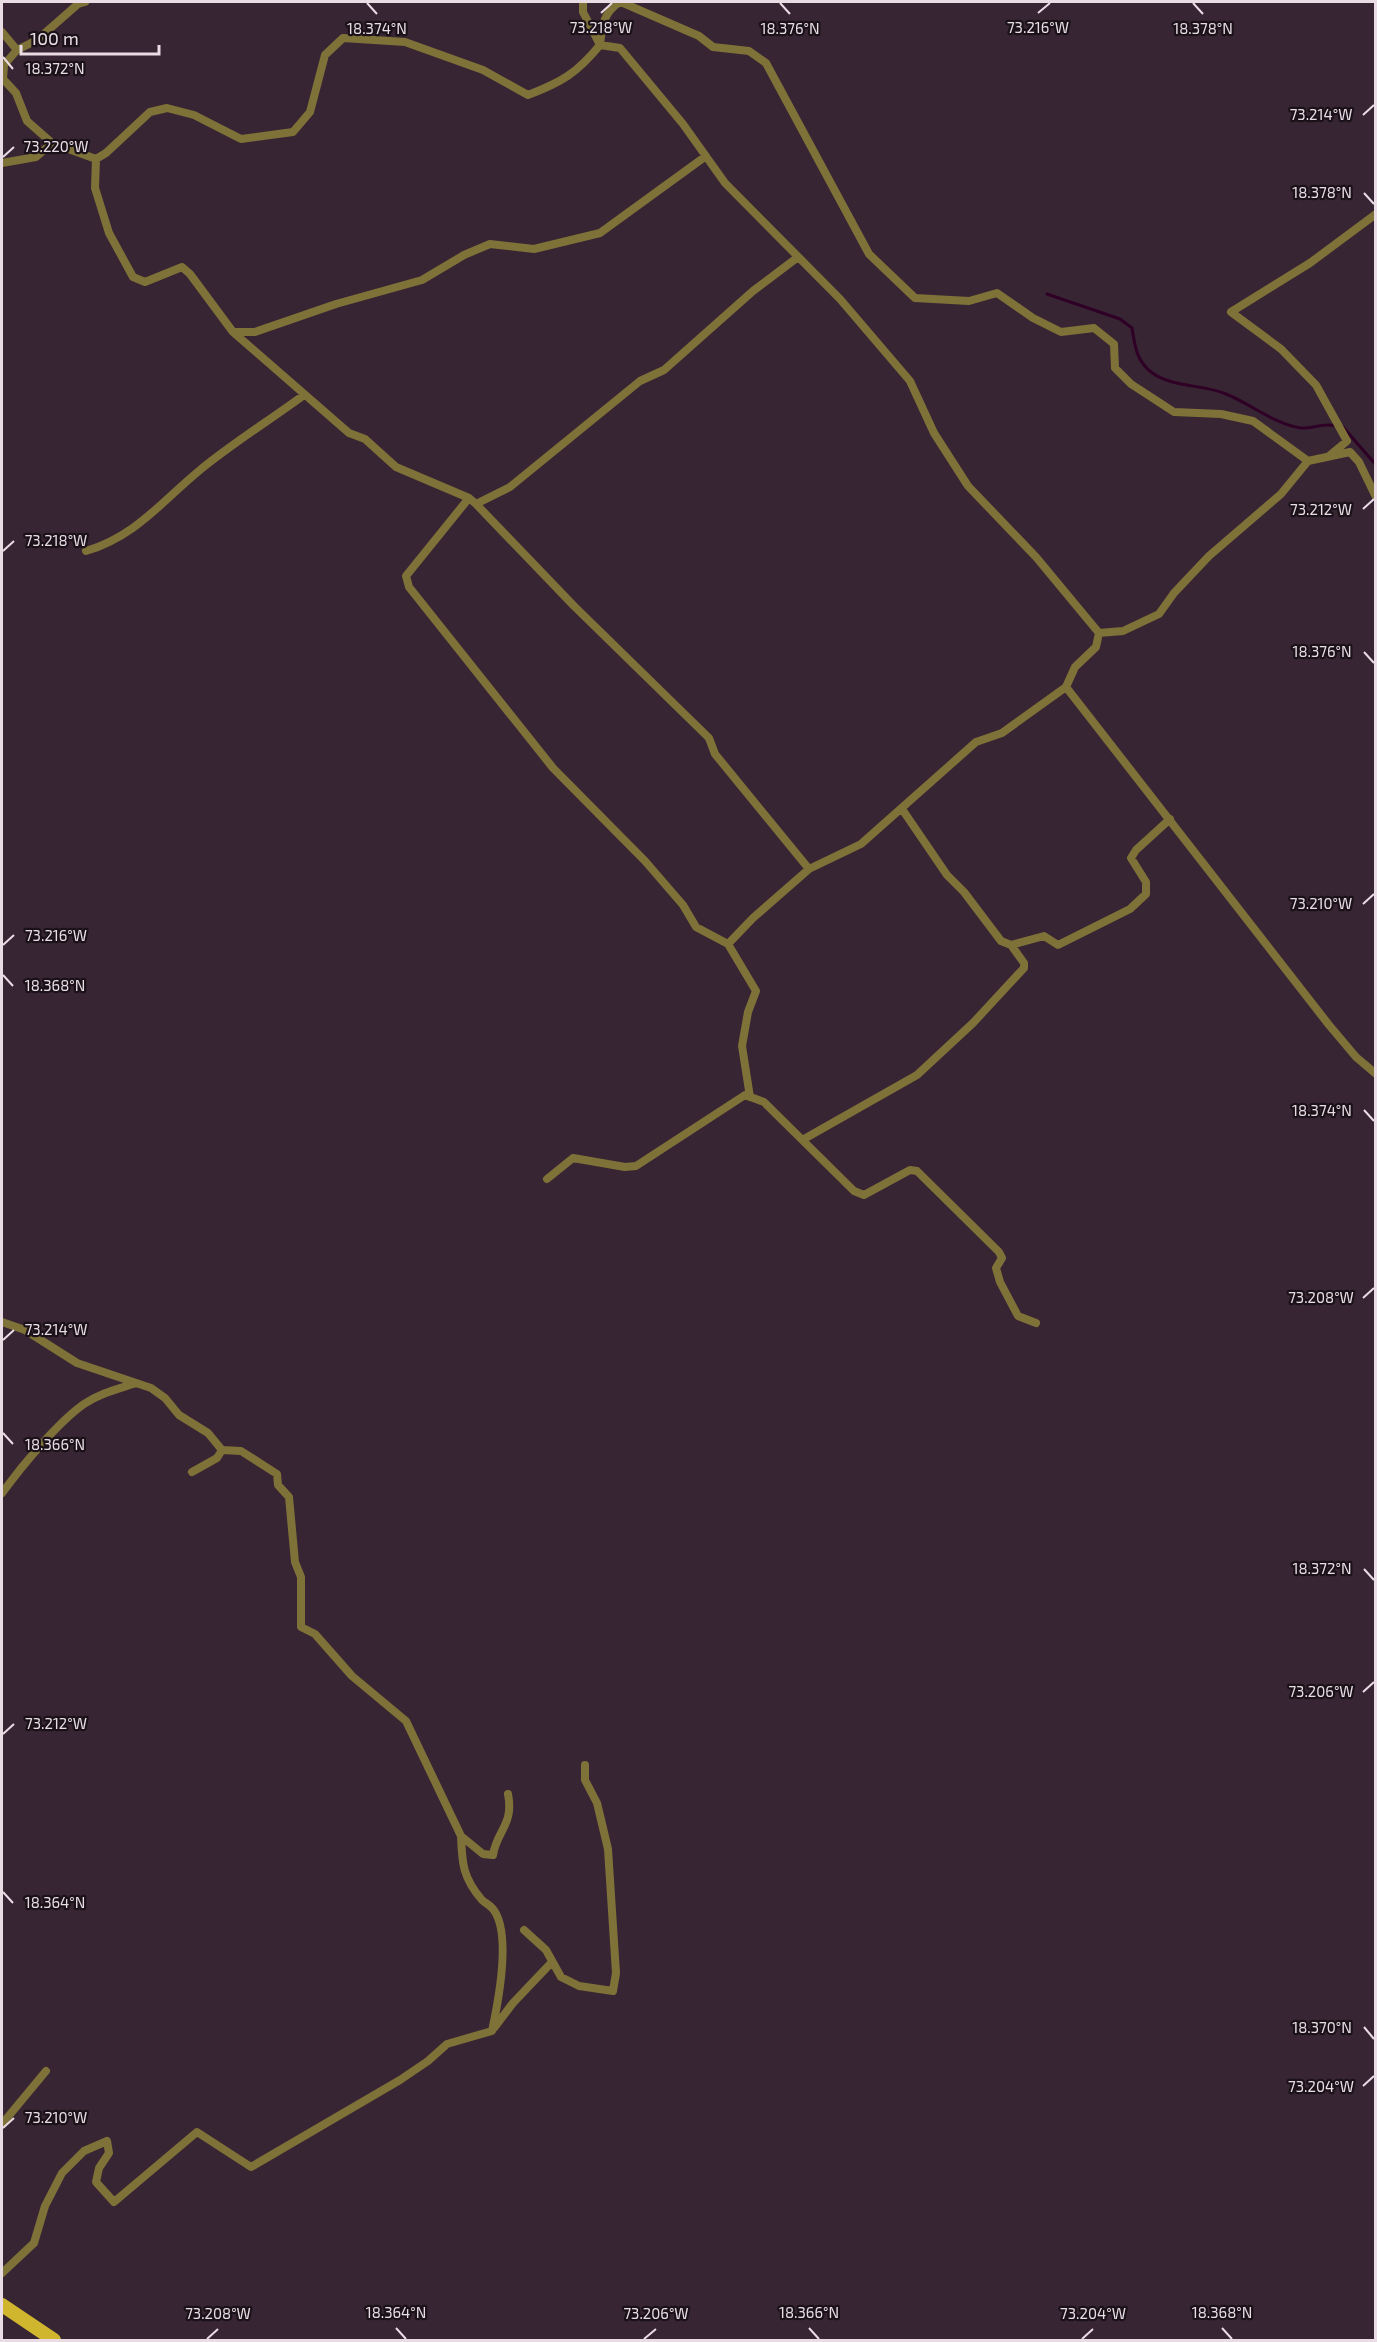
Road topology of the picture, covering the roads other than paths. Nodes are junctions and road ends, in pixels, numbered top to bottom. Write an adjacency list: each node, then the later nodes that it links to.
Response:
1 (85, 2): 6 (street)
2 (583, 2): 5 (street)
3 (621, 2): 5 (street); 16 (street)
4 (2, 32): 6 (street)
5 (600, 45): 8 (street); 9 (street)
6 (17, 50): 7 (street)
7 (52, 142): 9 (street); 10 (street)
8 (706, 156): 12 (street); 13 (street)
9 (96, 159): 13 (street)
10 (2, 163)
11 (1376, 214): 15 (street)
12 (798, 257): 18 (street); 20 (street)
13 (233, 332): 14 (street)
14 (304, 394): 18 (street); 19 (street)
15 (1327, 457): 16 (street); 17 (street)
16 (1308, 461): 20 (street)
17 (1376, 497)
18 (472, 501): 24 (street); 25 (street)
19 (86, 551)
20 (1099, 633): 21 (street)
21 (1066, 687): 22 (street); 23 (street)
22 (902, 809): 24 (street); 26 (street)
23 (1170, 819): 26 (street); 27 (street)
24 (809, 869): 25 (street)
25 (728, 944): 28 (street)
26 (1011, 945): 29 (street)
27 (1376, 1074)
28 (750, 1097): 29 (street); 30 (street)
29 (804, 1139): 32 (street)
30 (547, 1179)
31 (2, 1322): 33 (street)
32 (1036, 1323)
33 (136, 1383): 34 (street); 36 (street)
34 (222, 1450): 35 (street); 39 (street)
35 (192, 1472)
36 (2, 1493)
37 (585, 1765): 41 (street)
38 (508, 1794): 39 (street)
39 (461, 1836): 42 (street)
40 (524, 1930): 41 (street)
41 (552, 1962): 42 (street)
42 (492, 2031): 45 (street)
43 (46, 2071): 44 (street)
44 (2, 2124)
45 (2, 2273)
46 (2, 2305): 47 (main road)
47 (54, 2340)

